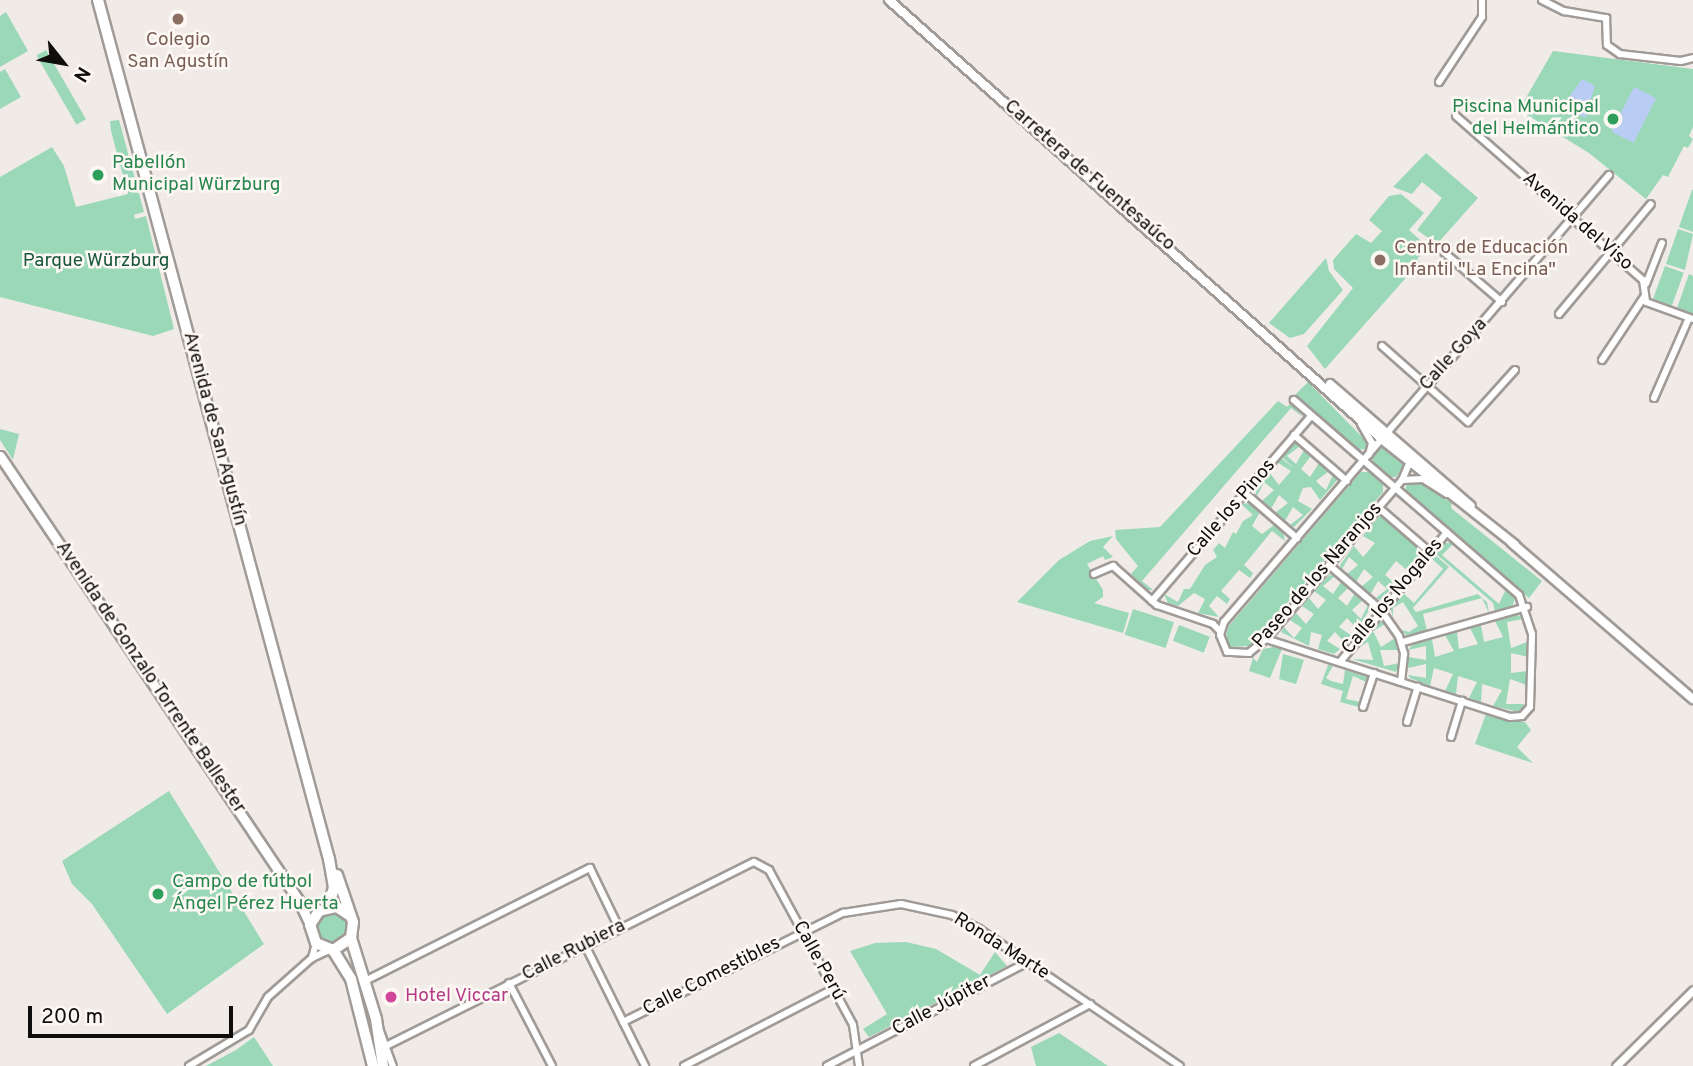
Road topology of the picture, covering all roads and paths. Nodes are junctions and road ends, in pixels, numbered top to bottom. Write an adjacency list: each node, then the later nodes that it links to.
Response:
1 (98, 0): 61 (highway, Avenida de San Agustín)
2 (889, 0): 20 (main road, Carretera de Fuentesaúco)
3 (1482, 0): 6 (street)
4 (1542, 0): 5 (street)
5 (1693, 58)
6 (1439, 82)
7 (1456, 116): 10 (street, Avenida del Viso)
8 (1609, 175): 10 (street)
9 (1651, 204): 13 (street)
10 (1573, 218): 13 (street, Avenida del Viso); 16 (street)
11 (1662, 243): 14 (street)
12 (1439, 247): 16 (street, Calle Goya)
13 (1611, 252): 14 (street, Avenida del Viso); 17 (street)
14 (1646, 284): 15 (street, Avenida del Viso)
15 (1644, 297): 18 (street); 21 (street)
16 (1502, 302): 23 (street, Calle Goya)
17 (1559, 314)
18 (1691, 319): 24 (street)
19 (1382, 346): 23 (street)
20 (1289, 352): 26 (main road, Carretera de Fuentesaúco); 29 (main road, Carretera de Fuentesaúco)
21 (1602, 360)
22 (1515, 370): 23 (street)
23 (1427, 386): 29 (street, Calle Goya)
24 (1654, 398)
25 (1294, 400): 27 (street)
26 (1349, 409): 29 (main road, Carretera de Fuentesaúco); 30 (street)
27 (1311, 416): 28 (street, Calle los Pinos); 33 (street)
28 (1294, 435): 35 (street); 37 (street, Calle los Pinos)
29 (1385, 436): 30 (street); 32 (main road)
30 (1369, 455): 33 (street)
31 (0, 456): 63 (main road, Avenida de Gonzalo Torrente Ballester)
32 (1411, 458): 34 (street, Paseo de los Naranjos); 38 (main road); 42 (main road)
33 (1363, 461): 35 (street); 36 (street)
34 (1402, 480): 36 (street, Paseo de los Naranjos); 38 (street)
35 (1347, 481): 41 (street)
36 (1395, 488): 39 (street, Paseo de los Naranjos); 40 (street)
37 (1245, 493): 41 (street); 46 (street, Calle los Pinos)
38 (1451, 496): 42 (main road)
39 (1378, 508): 43 (street); 44 (street, Paseo de los Naranjos)
40 (1447, 532): 43 (street, Calle los Nogales); 47 (street)
41 (1297, 538): 49 (street)
42 (1515, 545): 56 (main road)
43 (1430, 552): 48 (street, Calle los Nogales)
44 (1329, 565): 48 (street); 50 (street, Paseo de los Naranjos)
45 (1094, 574): 46 (street)
46 (1152, 601): 49 (street)
47 (1527, 607): 51 (street); 57 (street)
48 (1380, 609): 51 (street); 52 (street, Calle los Nogales)
49 (1220, 631): 50 (street, Paseo de los Naranjos)
50 (1266, 639): 52 (street)
51 (1403, 642): 54 (street)
52 (1340, 662): 53 (street)
53 (1374, 673): 54 (street); 58 (street)
54 (1401, 682): 55 (street)
55 (1418, 687): 57 (street); 59 (street)
56 (1693, 699)
57 (1462, 701): 60 (street)
58 (1363, 707)
59 (1407, 722)
60 (1451, 737)
61 (329, 859): 64 (highway, Avenida de San Agustín); 65 (highway, Avenida de San Agustín)
62 (761, 863): 67 (street, Calle Rubiera); 68 (street, Calle Perú)
63 (299, 901): 64 (main road, Avenida de Gonzalo Torrente Ballester); 66 (main road, Avenida de Gonzalo Torrente Ballester)
64 (324, 909): 65 (highway); 66 (highway)
65 (349, 915): 69 (highway)
66 (310, 925): 70 (highway)
67 (619, 928): 71 (street, Calle Rubiera); 75 (street)
68 (801, 933): 74 (street, Ronda Marte); 77 (street, Calle Perú); 82 (street, Calle Comestibles)
69 (351, 938): 72 (highway); 75 (highway)
70 (316, 943): 72 (highway); 73 (street)
71 (585, 945): 76 (street, Calle Rubiera); 82 (street)
72 (331, 950): 73 (street); 88 (highway)
73 (312, 958): 87 (street)
74 (1028, 962): 81 (street, Ronda Marte); 85 (street, Calle Júpiter)
75 (365, 981): 83 (highway)
76 (509, 983): 84 (street, Calle Rubiera); 91 (street)
77 (833, 989): 85 (street, Calle Perú); 93 (street)
78 (1693, 990): 80 (street)
79 (1693, 998): 80 (street)
80 (1684, 1003): 99 (street)
81 (1090, 1004): 86 (street); 98 (street, Ronda Marte)
82 (624, 1022): 92 (street)
83 (378, 1027): 84 (street); 89 (highway)
84 (388, 1045): 90 (street)
85 (857, 1051): 94 (street, Calle Júpiter); 95 (street, Calle Perú)
86 (992, 1056): 96 (street); 97 (street)
87 (189, 1066)
88 (373, 1066)
89 (383, 1066)
90 (393, 1066)
91 (552, 1066)
92 (645, 1066)
93 (684, 1066)
94 (827, 1066)
95 (859, 1066)
96 (974, 1066)
97 (994, 1066)
98 (1180, 1066)
99 (1616, 1066)

